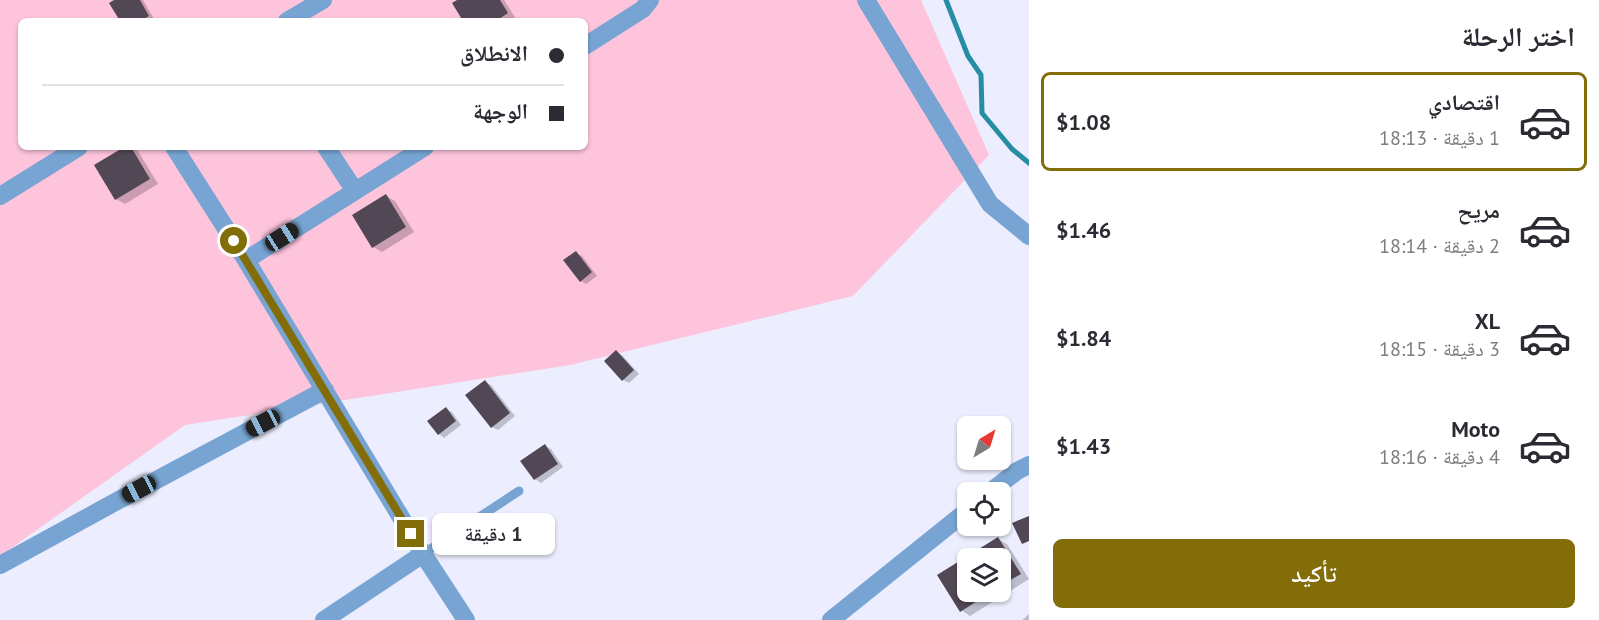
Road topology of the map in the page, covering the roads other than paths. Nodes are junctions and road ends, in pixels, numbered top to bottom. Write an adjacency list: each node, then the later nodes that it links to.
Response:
1 (322, 0): 4 (street)
2 (650, 0): 5 (street)
3 (866, 0): 12 (street)
4 (292, 18)
5 (588, 44)
6 (74, 150): 11 (street)
7 (176, 150): 13 (street)
8 (328, 150): 10 (street)
9 (420, 150): 10 (street)
10 (355, 191): 13 (street)
11 (0, 196)
12 (1029, 236)
13 (246, 260): 14 (street)
14 (325, 390): 19 (street); 20 (street)
15 (1029, 465): 16 (street)
16 (1003, 482)
17 (519, 491): 19 (lane)
18 (957, 519): 23 (street)
19 (423, 554): 21 (street); 22 (street)
20 (0, 565)
21 (324, 620)
22 (466, 620)
23 (831, 620)

